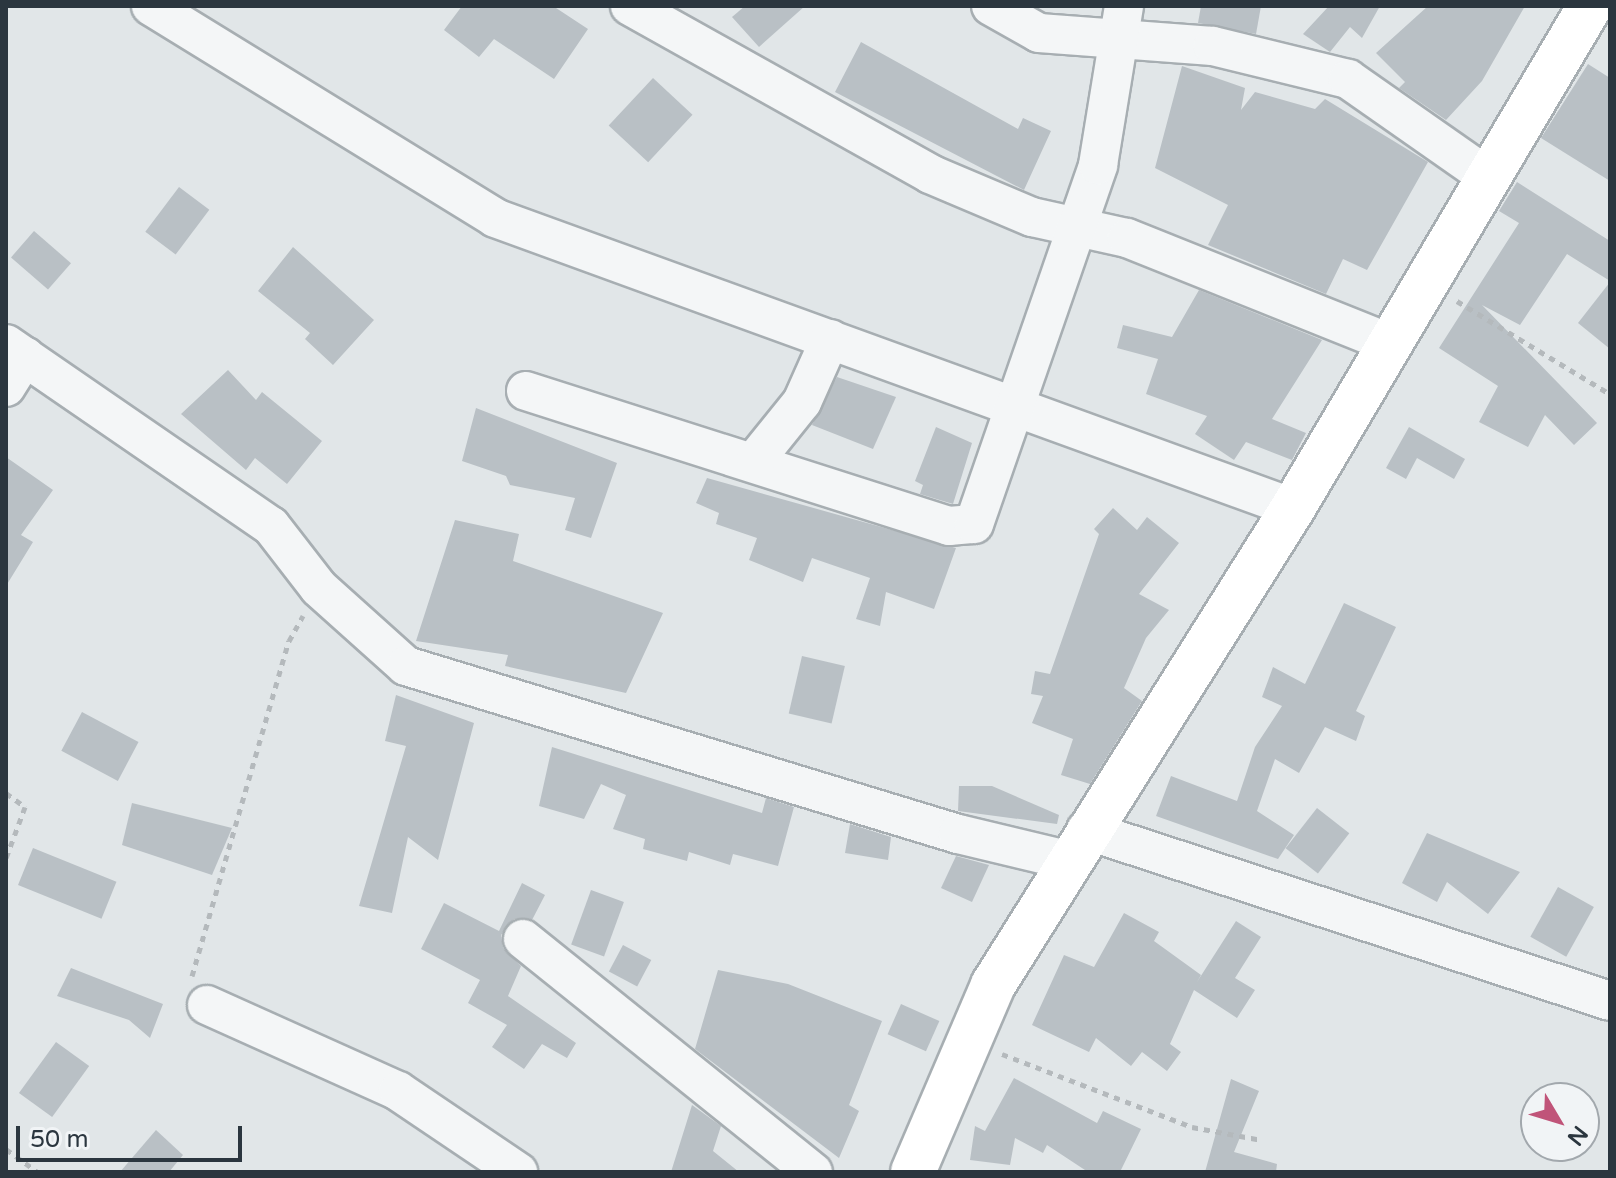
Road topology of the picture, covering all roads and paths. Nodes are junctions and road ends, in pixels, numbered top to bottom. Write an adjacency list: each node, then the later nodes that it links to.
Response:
1 (151, 6): 9 (street)
2 (630, 6): 7 (street)
3 (991, 6): 5 (street)
4 (1595, 16): 6 (main road)
5 (1120, 23): 6 (street); 7 (street)
6 (1485, 175): 8 (main road)
7 (1075, 227): 10 (street); 14 (street)
8 (1424, 281): 10 (main road); 13 (path)
9 (830, 339): 14 (street); 15 (street)
10 (1387, 342): 16 (main road)
11 (12, 362): 17 (street)
12 (526, 391): 15 (street)
13 (1610, 394)
14 (1017, 404): 15 (street); 16 (street)
15 (756, 459)
16 (1293, 508): 19 (main road)
17 (319, 588): 19 (street); 23 (path)
18 (6, 793): 20 (path)
19 (1076, 845): 22 (street); 24 (main road)
20 (6, 858)
21 (523, 939): 29 (street)
22 (1610, 1001)
23 (207, 1005): 28 (street)
24 (964, 1040): 25 (path); 30 (main road)
25 (1262, 1140)
26 (6, 1149): 27 (path)
27 (38, 1172)
28 (518, 1172)
29 (813, 1172)
30 (913, 1172)

